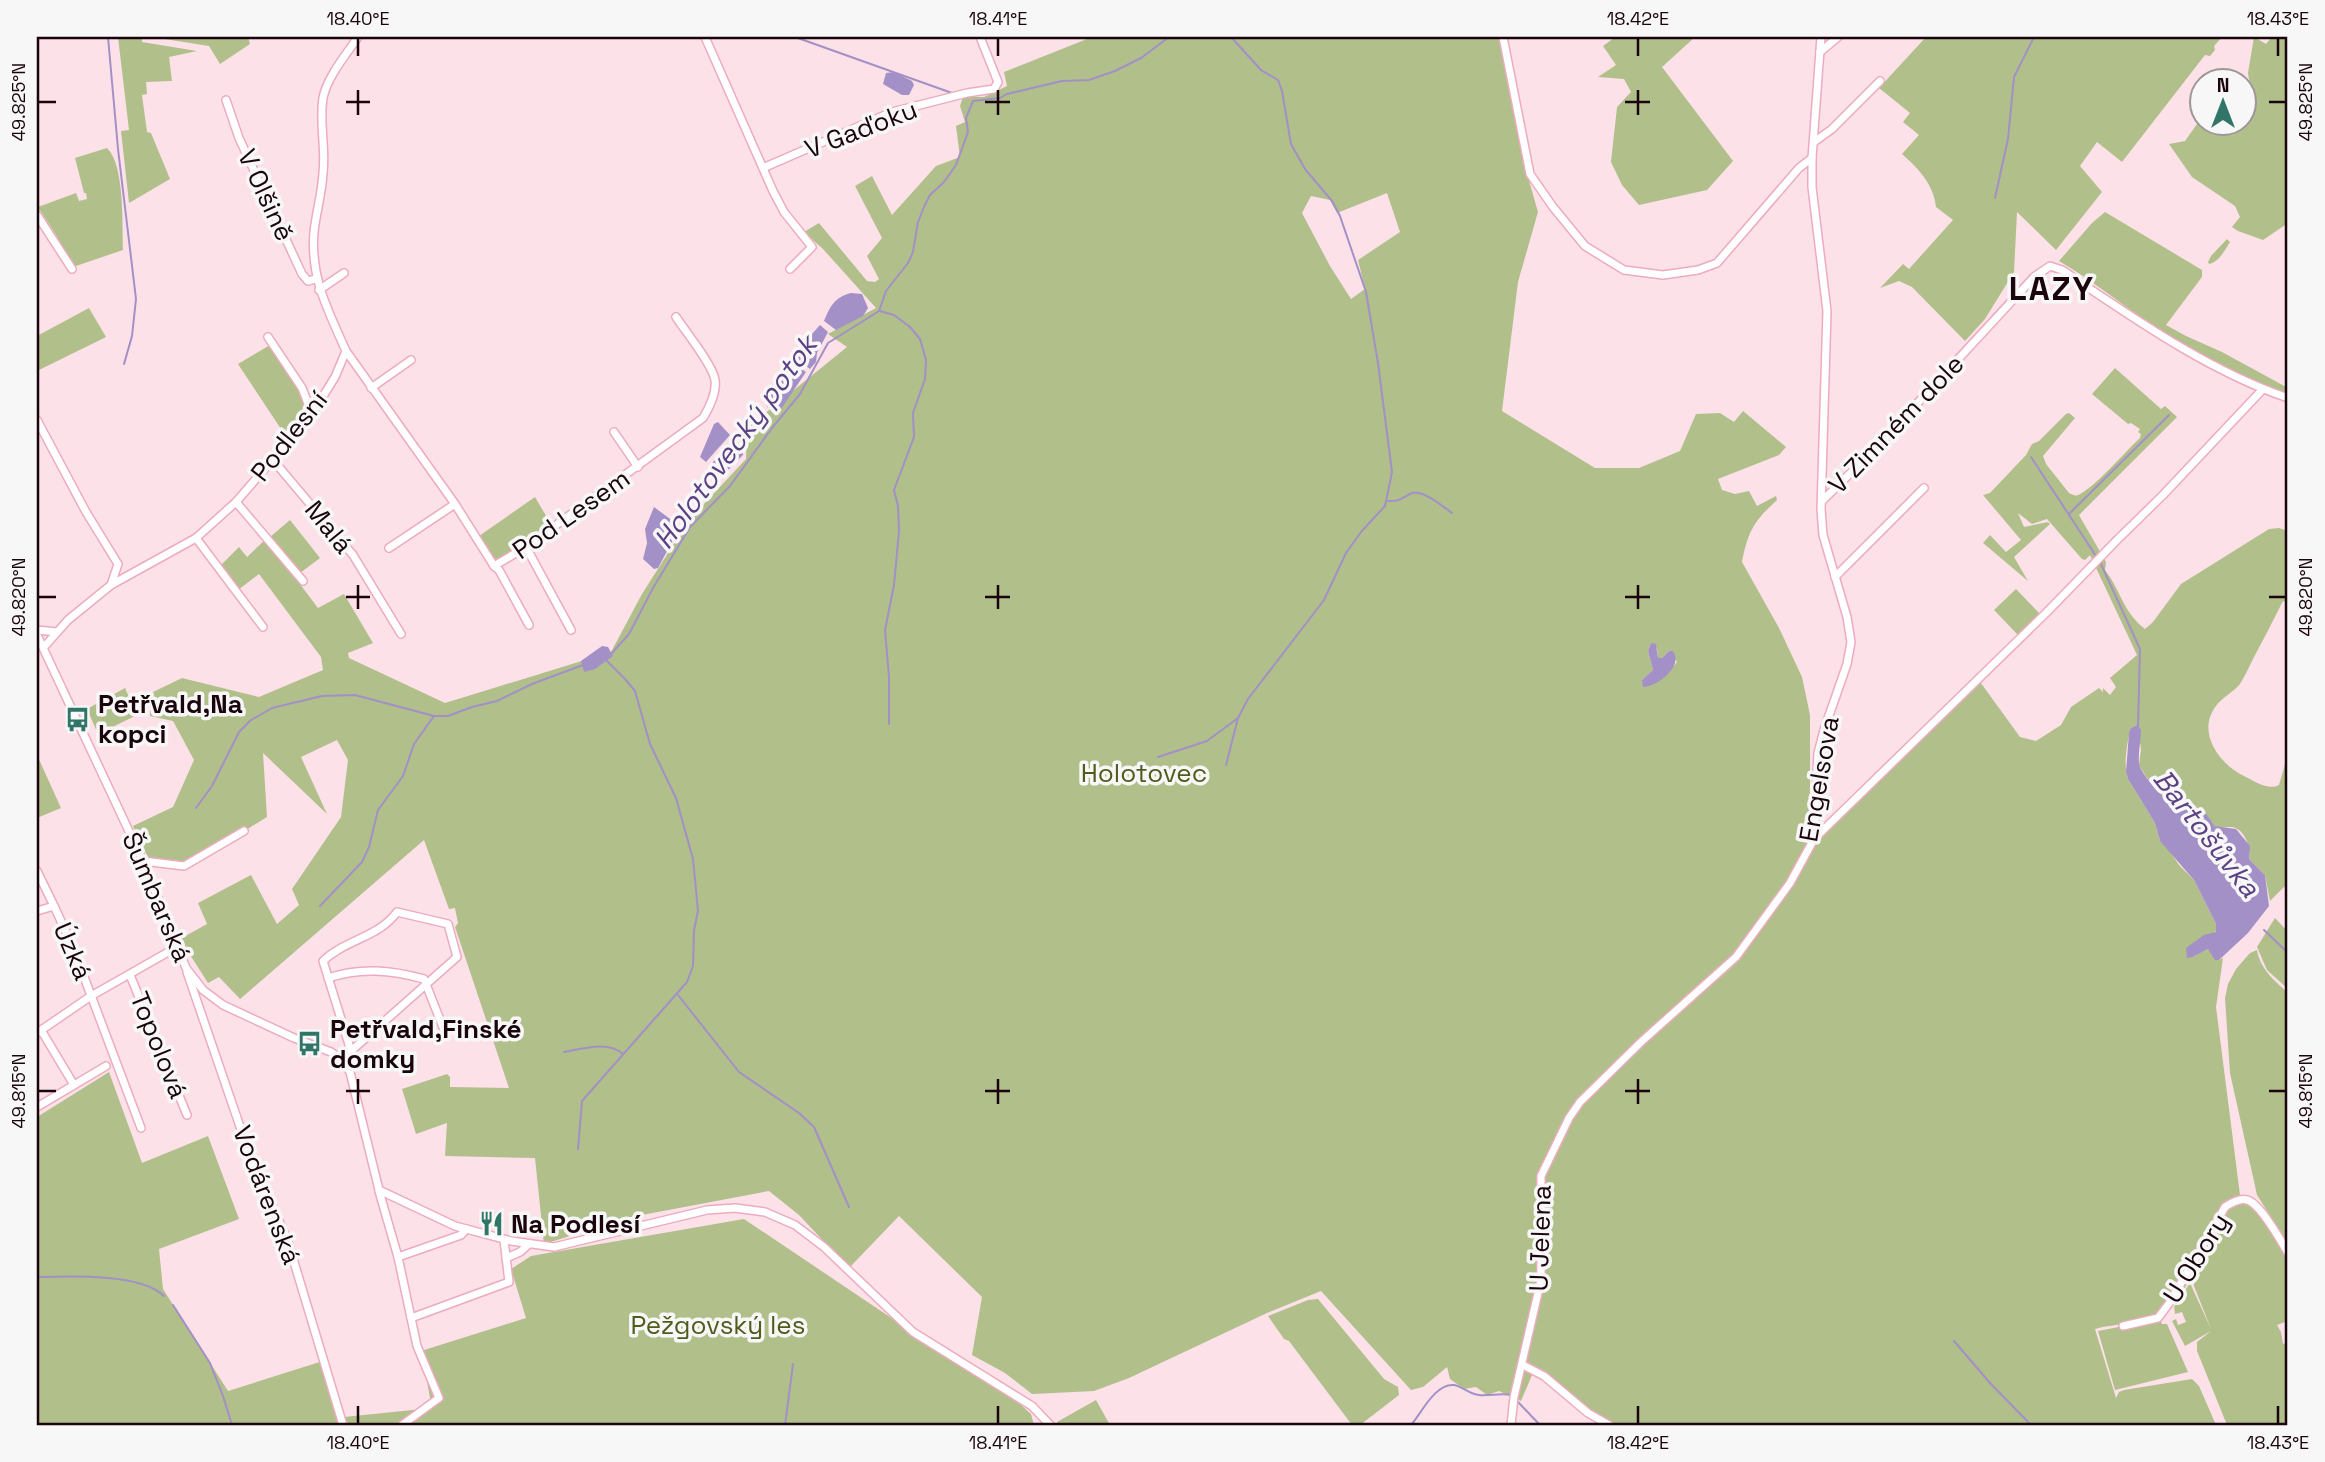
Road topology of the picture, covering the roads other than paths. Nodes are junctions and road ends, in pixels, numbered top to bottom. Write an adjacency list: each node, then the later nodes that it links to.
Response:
1 (358, 37): 17 (street)
2 (705, 37): 12 (street)
3 (979, 37): 12 (street, V Gaďoku)
4 (1503, 37): 11 (street)
5 (1821, 37): 7 (street, V Zimném dole)
6 (1838, 37): 7 (street)
7 (1820, 53): 10 (street, V Zimném dole)
8 (1880, 81): 10 (street)
9 (226, 100): 17 (street, V Olšině)
10 (1814, 142): 11 (street, V Zimném dole)
11 (1812, 159): 33 (street, V Zimném dole)
12 (763, 168): 15 (street)
13 (37, 215): 14 (street)
14 (72, 269)
15 (790, 269)
16 (344, 273): 18 (street)
17 (316, 279): 18 (street)
18 (319, 289): 21 (street)
19 (676, 317): 30 (street, Pod Lesem)
20 (268, 337): 26 (street)
21 (346, 351): 23 (street, Pod Lesem); 26 (street, Podlesní)
22 (411, 360): 23 (street)
23 (371, 388): 34 (street, Pod Lesem)
24 (2263, 389): 25 (street, V Zimném dole); 33 (street, V Zimném dole); 52 (street)
25 (2288, 398)
26 (312, 414): 29 (street, Podlesní)
27 (37, 419): 38 (street)
28 (614, 432): 30 (street, Pod Lesem)
29 (273, 460): 32 (street, Podlesní); 49 (street, Malá)
30 (638, 467): 36 (street, Pod Lesem)
31 (1924, 488): 41 (street)
32 (236, 502): 35 (street, Podlesní); 42 (street, Malá)
33 (1822, 502): 41 (street, Engelsova)
34 (455, 504): 37 (street); 39 (street, Pod Lesem)
35 (196, 538): 40 (street, Podlesní); 45 (street)
36 (526, 547): 39 (street, Pod Lesem); 46 (street)
37 (389, 548)
38 (118, 564): 40 (street); 43 (street)
39 (494, 566): 44 (street)
40 (131, 574): 43 (street, Podlesní)
41 (1835, 577): 52 (street, Engelsova)
42 (303, 581)
43 (111, 585): 47 (street, Podlesní)
44 (529, 625)
45 (263, 627)
46 (571, 630)
47 (57, 632): 48 (street); 50 (street, Podlesní)
48 (37, 633): 50 (street, Šumbarská)
49 (401, 634)
50 (44, 647): 53 (street, Šumbarská)
51 (244, 831): 53 (street)
52 (1814, 839): 65 (street, Engelsova)
53 (143, 862): 57 (street, Šumbarská)
54 (37, 871): 55 (street, Úzká)
55 (54, 906): 56 (street, Úzká); 62 (street, Úzká)
56 (37, 911)
57 (177, 947): 58 (street, Šumbarská); 59 (street, Topolová)
58 (186, 968): 67 (street, Šumbarská); 83 (street, Vodárenská)
59 (130, 975): 62 (street, Topolová); 71 (street, Topolová)
60 (328, 978): 61 (street); 61 (street); 66 (street)
61 (426, 985): 64 (street); 66 (street)
62 (91, 996): 63 (street, Topolová); 72 (street, Topolová)
63 (39, 1031): 69 (street)
64 (446, 1035)
65 (1641, 1042): 82 (street, U Jelena)
66 (351, 1051): 67 (street)
67 (342, 1060): 73 (street)
68 (106, 1066): 69 (street)
69 (74, 1085): 70 (street)
70 (37, 1107)
71 (187, 1115)
72 (141, 1128)
73 (379, 1190): 74 (street); 78 (street)
74 (466, 1229): 75 (street); 78 (street)
75 (504, 1240): 76 (street); 79 (street)
76 (529, 1244): 79 (street); 85 (street)
77 (2288, 1254): 81 (street, U Obory)
78 (398, 1256): 80 (street)
79 (506, 1258): 80 (street)
80 (411, 1318): 84 (street)
81 (2123, 1326)
82 (1523, 1365): 86 (street, U Jelena); 87 (street)
83 (343, 1425)
84 (402, 1425)
85 (1050, 1425)
86 (1511, 1425)
87 (1609, 1425)

